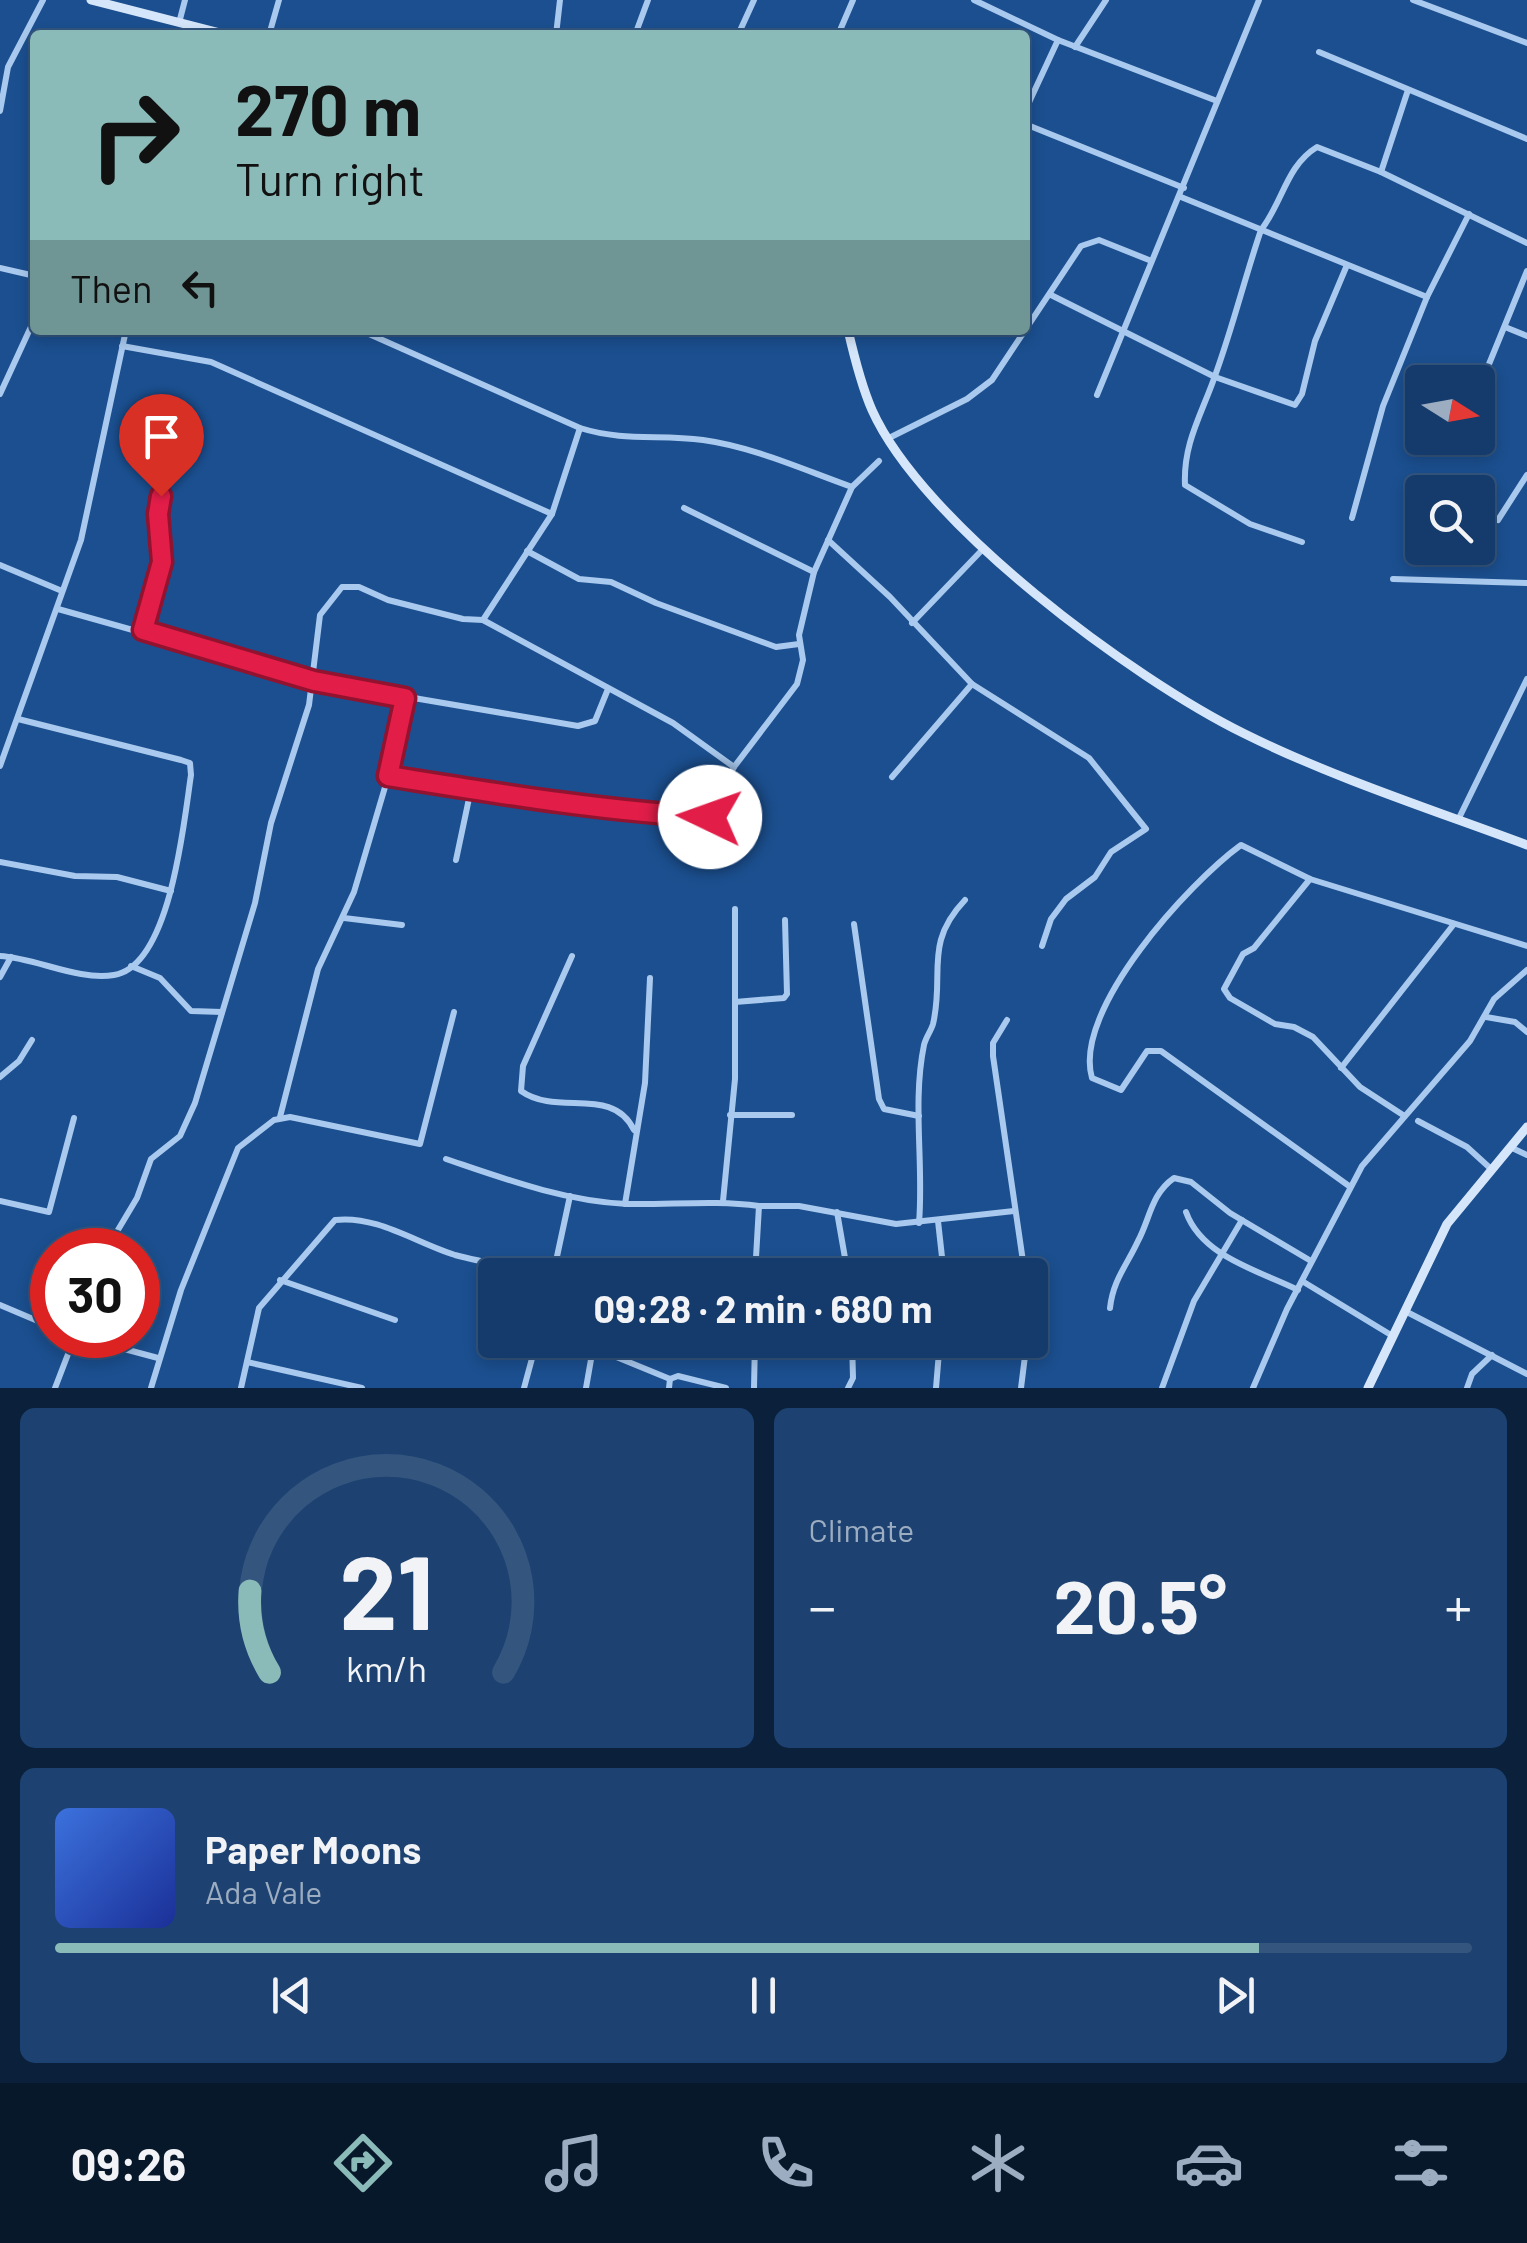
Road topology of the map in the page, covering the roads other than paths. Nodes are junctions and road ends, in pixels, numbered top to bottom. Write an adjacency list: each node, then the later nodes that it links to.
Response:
1 (43, 0): 27 (street)
2 (91, 0): 13 (street)
3 (185, 0): 13 (street)
4 (279, 0): 15 (street)
5 (560, 0): 16 (street)
6 (648, 0): 17 (street)
7 (754, 0): 18 (street)
8 (853, 0): 19 (street)
9 (974, 0): 20 (street)
10 (1106, 0): 22 (street)
11 (1259, 0): 26 (street)
12 (1414, 0): 21 (street)
13 (178, 25): 14 (street)
14 (196, 30)
15 (270, 30)
16 (557, 30)
17 (637, 30)
18 (740, 30)
19 (840, 30)
20 (1058, 40): 22 (street); 25 (street)
21 (1527, 43)
22 (1075, 46): 26 (street)
23 (1320, 52): 24 (street)
24 (1408, 90): 29 (street); 30 (street)
25 (1030, 101)
26 (1218, 101): 31 (street)
27 (0, 111)
28 (1030, 126): 31 (street)
29 (1527, 139)
30 (1381, 172): 32 (street); 33 (street)
31 (1183, 192): 33 (street); 35 (street)
32 (1469, 214): 34 (street); 41 (street)
33 (1261, 230): 36 (street); 53 (street)
34 (1527, 243)
35 (1149, 260): 40 (street); 45 (street)
36 (1347, 264): 41 (street); 53 (street)
37 (0, 268): 39 (street)
38 (1527, 271): 43 (street)
39 (30, 275)
40 (1051, 295): 42 (street); 45 (street)
41 (1427, 298): 64 (street)
42 (1030, 324)
43 (1506, 327): 50 (street); 52 (street)
44 (30, 329): 54 (street)
45 (1125, 332): 53 (street); 55 (street)
46 (125, 335): 51 (street)
47 (371, 335): 57 (street)
48 (849, 335): 58 (street)
49 (1022, 335): 58 (street)
50 (1527, 336)
51 (122, 346): 63 (street); 74 (street)
52 (1489, 365)
53 (1215, 377): 67 (street)
54 (0, 394)
55 (1097, 394)
56 (193, 426): 78 (street)
57 (580, 428): 61 (street); 63 (street)
58 (889, 438): 68 (street)
59 (879, 461): 61 (street)
60 (1527, 475): 65 (street)
61 (852, 487): 66 (street)
62 (684, 508): 71 (street)
63 (552, 514): 69 (street)
64 (1352, 518)
65 (1498, 520)
66 (828, 540): 71 (street); 77 (street)
67 (1302, 542)
68 (984, 549): 77 (street); 91 (street)
69 (527, 552): 76 (street); 79 (street)
70 (0, 564): 74 (street)
71 (814, 572): 79 (street)
72 (1392, 579): 73 (street)
73 (1527, 583)
74 (62, 591): 75 (street)
75 (58, 609): 78 (street); 85 (street)
76 (484, 620): 81 (street); 83 (street)
77 (912, 624): 82 (street)
78 (143, 630): 81 (street)
79 (799, 644): 87 (street)
80 (1527, 678): 91 (street)
81 (314, 681): 84 (street); 114 (street)
82 (972, 684): 89 (street); 104 (street)
83 (608, 689): 84 (street); 87 (street)
84 (405, 698): 88 (street)
85 (18, 718): 86 (street); 96 (street)
86 (0, 766)
87 (734, 766): 90 (street)
88 (388, 776): 90 (street); 99 (street)
89 (892, 777)
90 (471, 790): 93 (street)
91 (1459, 818): 92 (street)
92 (1527, 845)
93 (456, 860)
94 (0, 862): 96 (street)
95 (1310, 878): 101 (street); 120 (street); 135 (street)
96 (172, 891): 109 (street)
97 (965, 900): 125 (street)
98 (735, 909): 113 (street)
99 (344, 918): 103 (street); 126 (street)
100 (786, 920): 113 (street)
101 (1455, 923): 105 (street); 120 (street)
102 (854, 924): 125 (street)
103 (402, 925)
104 (1042, 946)
105 (1527, 946)
106 (0, 956): 108 (street)
107 (572, 956): 130 (street)
108 (11, 957): 109 (street); 111 (street)
109 (131, 966): 114 (street)
110 (1527, 970): 116 (street)
111 (0, 977)
112 (650, 978): 130 (street)
113 (735, 1002): 122 (street)
114 (222, 1012): 147 (street)
115 (454, 1012): 126 (street)
116 (1486, 1017): 118 (street); 124 (street)
117 (1007, 1020): 141 (street)
118 (1527, 1032)
119 (32, 1040): 121 (street)
120 (1342, 1068): 124 (street)
121 (0, 1078)
122 (730, 1115): 123 (street); 138 (street)
123 (792, 1115)
124 (1402, 1115): 135 (street)
125 (919, 1116): 146 (street)
126 (280, 1117): 165 (street)
127 (74, 1118): 137 (street)
128 (1418, 1121): 134 (street)
129 (1527, 1127): 131 (street)
130 (634, 1130): 139 (street)
131 (1509, 1146): 132 (street); 134 (street)
132 (1527, 1155)
133 (446, 1159): 136 (street)
134 (1490, 1168): 161 (street)
135 (1349, 1186): 155 (street)
136 (570, 1196): 139 (street); 149 (street)
137 (0, 1201)
138 (723, 1201): 139 (street); 140 (street)
139 (625, 1204)
140 (759, 1206): 142 (street); 150 (street)
141 (1014, 1211): 145 (street); 153 (street)
142 (837, 1212): 146 (street); 151 (street)
143 (1186, 1212): 148 (street)
144 (1242, 1220): 148 (street); 155 (street); 160 (street)
145 (938, 1221): 146 (street); 152 (street)
146 (919, 1223)
147 (119, 1228)
148 (1224, 1254): 158 (street); 190 (street)
149 (554, 1258)
150 (755, 1258)
151 (845, 1258)
152 (942, 1258)
153 (1022, 1258)
154 (478, 1260): 156 (street)
155 (1311, 1261): 157 (street)
156 (280, 1280): 163 (street); 176 (street)
157 (1302, 1281): 158 (street); 164 (street)
158 (1298, 1290): 191 (street)
159 (0, 1305): 162 (street)
160 (1110, 1308)
161 (1404, 1310): 164 (street); 166 (street)
162 (30, 1318)
163 (395, 1320)
164 (1391, 1335): 192 (street)
165 (160, 1353)
166 (1492, 1355): 177 (street); 193 (street)
167 (66, 1358): 179 (street)
168 (158, 1358): 180 (street)
169 (532, 1358): 183 (street)
170 (591, 1358): 184 (street)
171 (614, 1358): 178 (street)
172 (755, 1358): 186 (street)
173 (852, 1358): 187 (street)
174 (938, 1358): 188 (street)
175 (1025, 1358): 189 (street)
176 (247, 1362): 181 (street); 182 (street)
177 (1527, 1374)
178 (670, 1384): 185 (street)
179 (55, 1388)
180 (151, 1388)
181 (241, 1388)
182 (362, 1388)
183 (524, 1388)
184 (586, 1388)
185 (726, 1388)
186 (754, 1388)
187 (848, 1388)
188 (936, 1388)
189 (1021, 1388)
190 (1162, 1388)
191 (1253, 1388)
192 (1368, 1388)
193 (1467, 1388)

